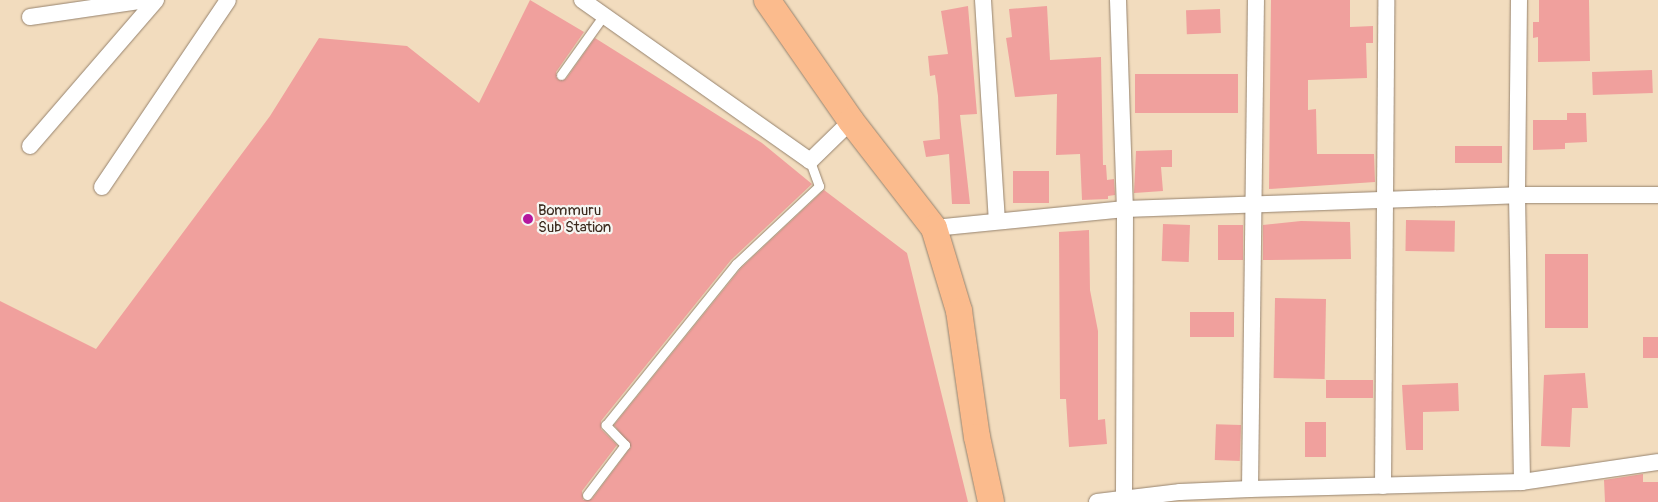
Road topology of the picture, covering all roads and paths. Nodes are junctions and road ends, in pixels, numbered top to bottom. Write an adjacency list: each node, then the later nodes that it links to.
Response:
1 (146, 0): 12 (street)
2 (156, 0): 15 (street)
3 (228, 0): 17 (street)
4 (582, 0): 11 (street)
5 (767, 0): 14 (main road)
6 (983, 0): 23 (street)
7 (1118, 0): 22 (street)
8 (1256, 0): 21 (street)
9 (1386, 0): 20 (street)
10 (1519, 0): 18 (street)
11 (604, 16): 13 (lane); 16 (street)
12 (30, 17)
13 (561, 75)
14 (851, 121): 16 (street); 24 (main road)
15 (30, 146)
16 (810, 161): 29 (lane)
17 (102, 187)
18 (1517, 195): 19 (street); 20 (street); 26 (street)
19 (1658, 195)
20 (1382, 200): 21 (street); 27 (street)
21 (1254, 204): 22 (street); 28 (street)
22 (1125, 209): 23 (street); 31 (street)
23 (997, 221): 24 (street)
24 (934, 228): 33 (main road)
25 (1658, 462): 26 (street)
26 (1522, 482): 27 (street)
27 (1383, 486): 30 (street)
28 (1250, 489): 30 (street); 32 (street)
29 (587, 495)
30 (1288, 495)
31 (1124, 497): 32 (street); 34 (street)
32 (1180, 497)
33 (992, 502)
34 (1097, 502)

